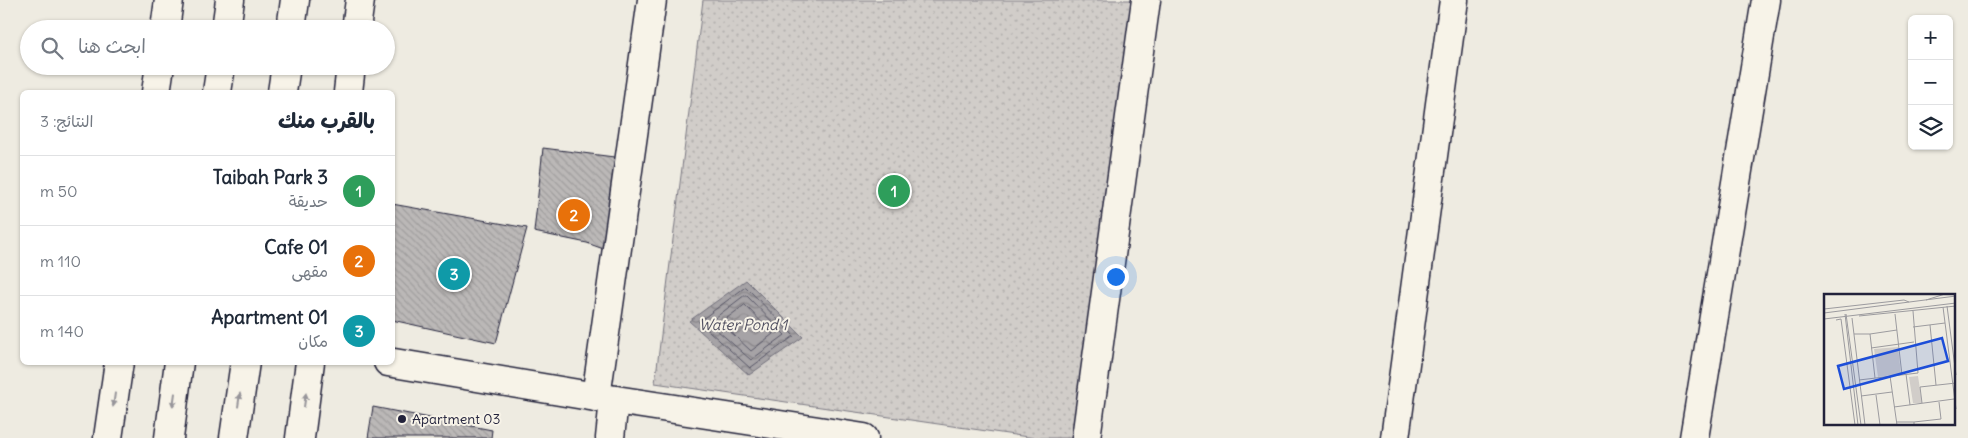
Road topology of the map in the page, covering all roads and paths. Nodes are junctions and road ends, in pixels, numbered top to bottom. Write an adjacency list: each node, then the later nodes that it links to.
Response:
1 (169, 0): 9 (street)
2 (230, 0): 10 (street)
3 (295, 0): 11 (street)
4 (360, 0): 12 (street)
5 (652, 0): 26 (street)
6 (1146, 0): 33 (street)
7 (1454, 0): 34 (street)
8 (1766, 0): 35 (street)
9 (166, 20)
10 (227, 20)
11 (292, 20)
12 (357, 20)
13 (159, 75): 17 (street)
14 (220, 75): 18 (street)
15 (285, 75): 19 (street)
16 (350, 75): 20 (street)
17 (156, 90)
18 (217, 90)
19 (282, 90)
20 (348, 90)
21 (395, 363): 26 (street)
22 (119, 365): 27 (street, one-way to 27)
23 (179, 365): 28 (street, one-way to 28)
24 (244, 365): 29 (street, one-way to 24)
25 (310, 365): 30 (street, one-way to 25)
26 (605, 398): 31 (street); 32 (street)
27 (108, 438)
28 (169, 438)
29 (234, 438)
30 (300, 438)
31 (610, 438)
32 (864, 438)
33 (1086, 438)
34 (1395, 438)
35 (1694, 438)

